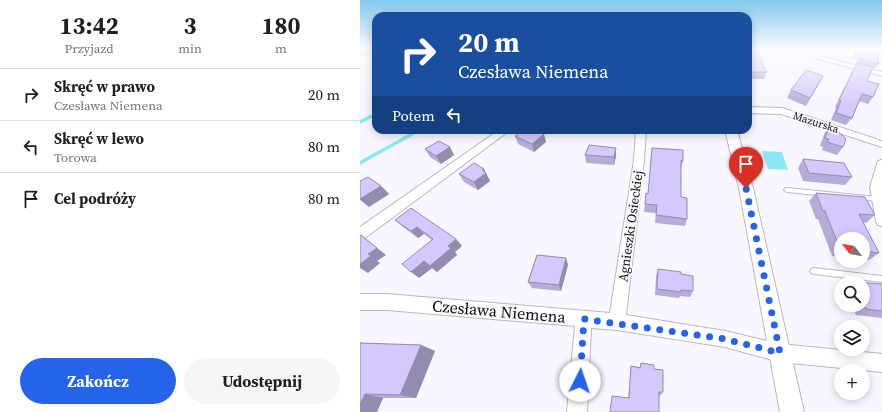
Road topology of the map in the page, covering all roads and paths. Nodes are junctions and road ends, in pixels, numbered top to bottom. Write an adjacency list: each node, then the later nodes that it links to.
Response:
1 (859, 68): 2 (street)
2 (882, 74)
3 (752, 110): 7 (street, Mazurska)
4 (500, 134): 12 (street)
5 (641, 134): 17 (street, Agnieszki Osieckiej)
6 (732, 134): 18 (street)
7 (882, 144)
8 (882, 164): 10 (street)
9 (787, 190): 10 (lane)
10 (877, 198): 11 (street)
11 (882, 219)
12 (360, 234)
13 (814, 271): 14 (lane)
14 (882, 279)
15 (360, 302): 16 (street, Czesława Niemena)
16 (584, 319): 17 (street, Czesława Niemena); 20 (street)
17 (617, 322): 18 (street, Czesława Niemena)
18 (780, 353): 19 (street, Czesława Niemena); 21 (street)
19 (882, 364)
20 (577, 412)
21 (792, 412)

